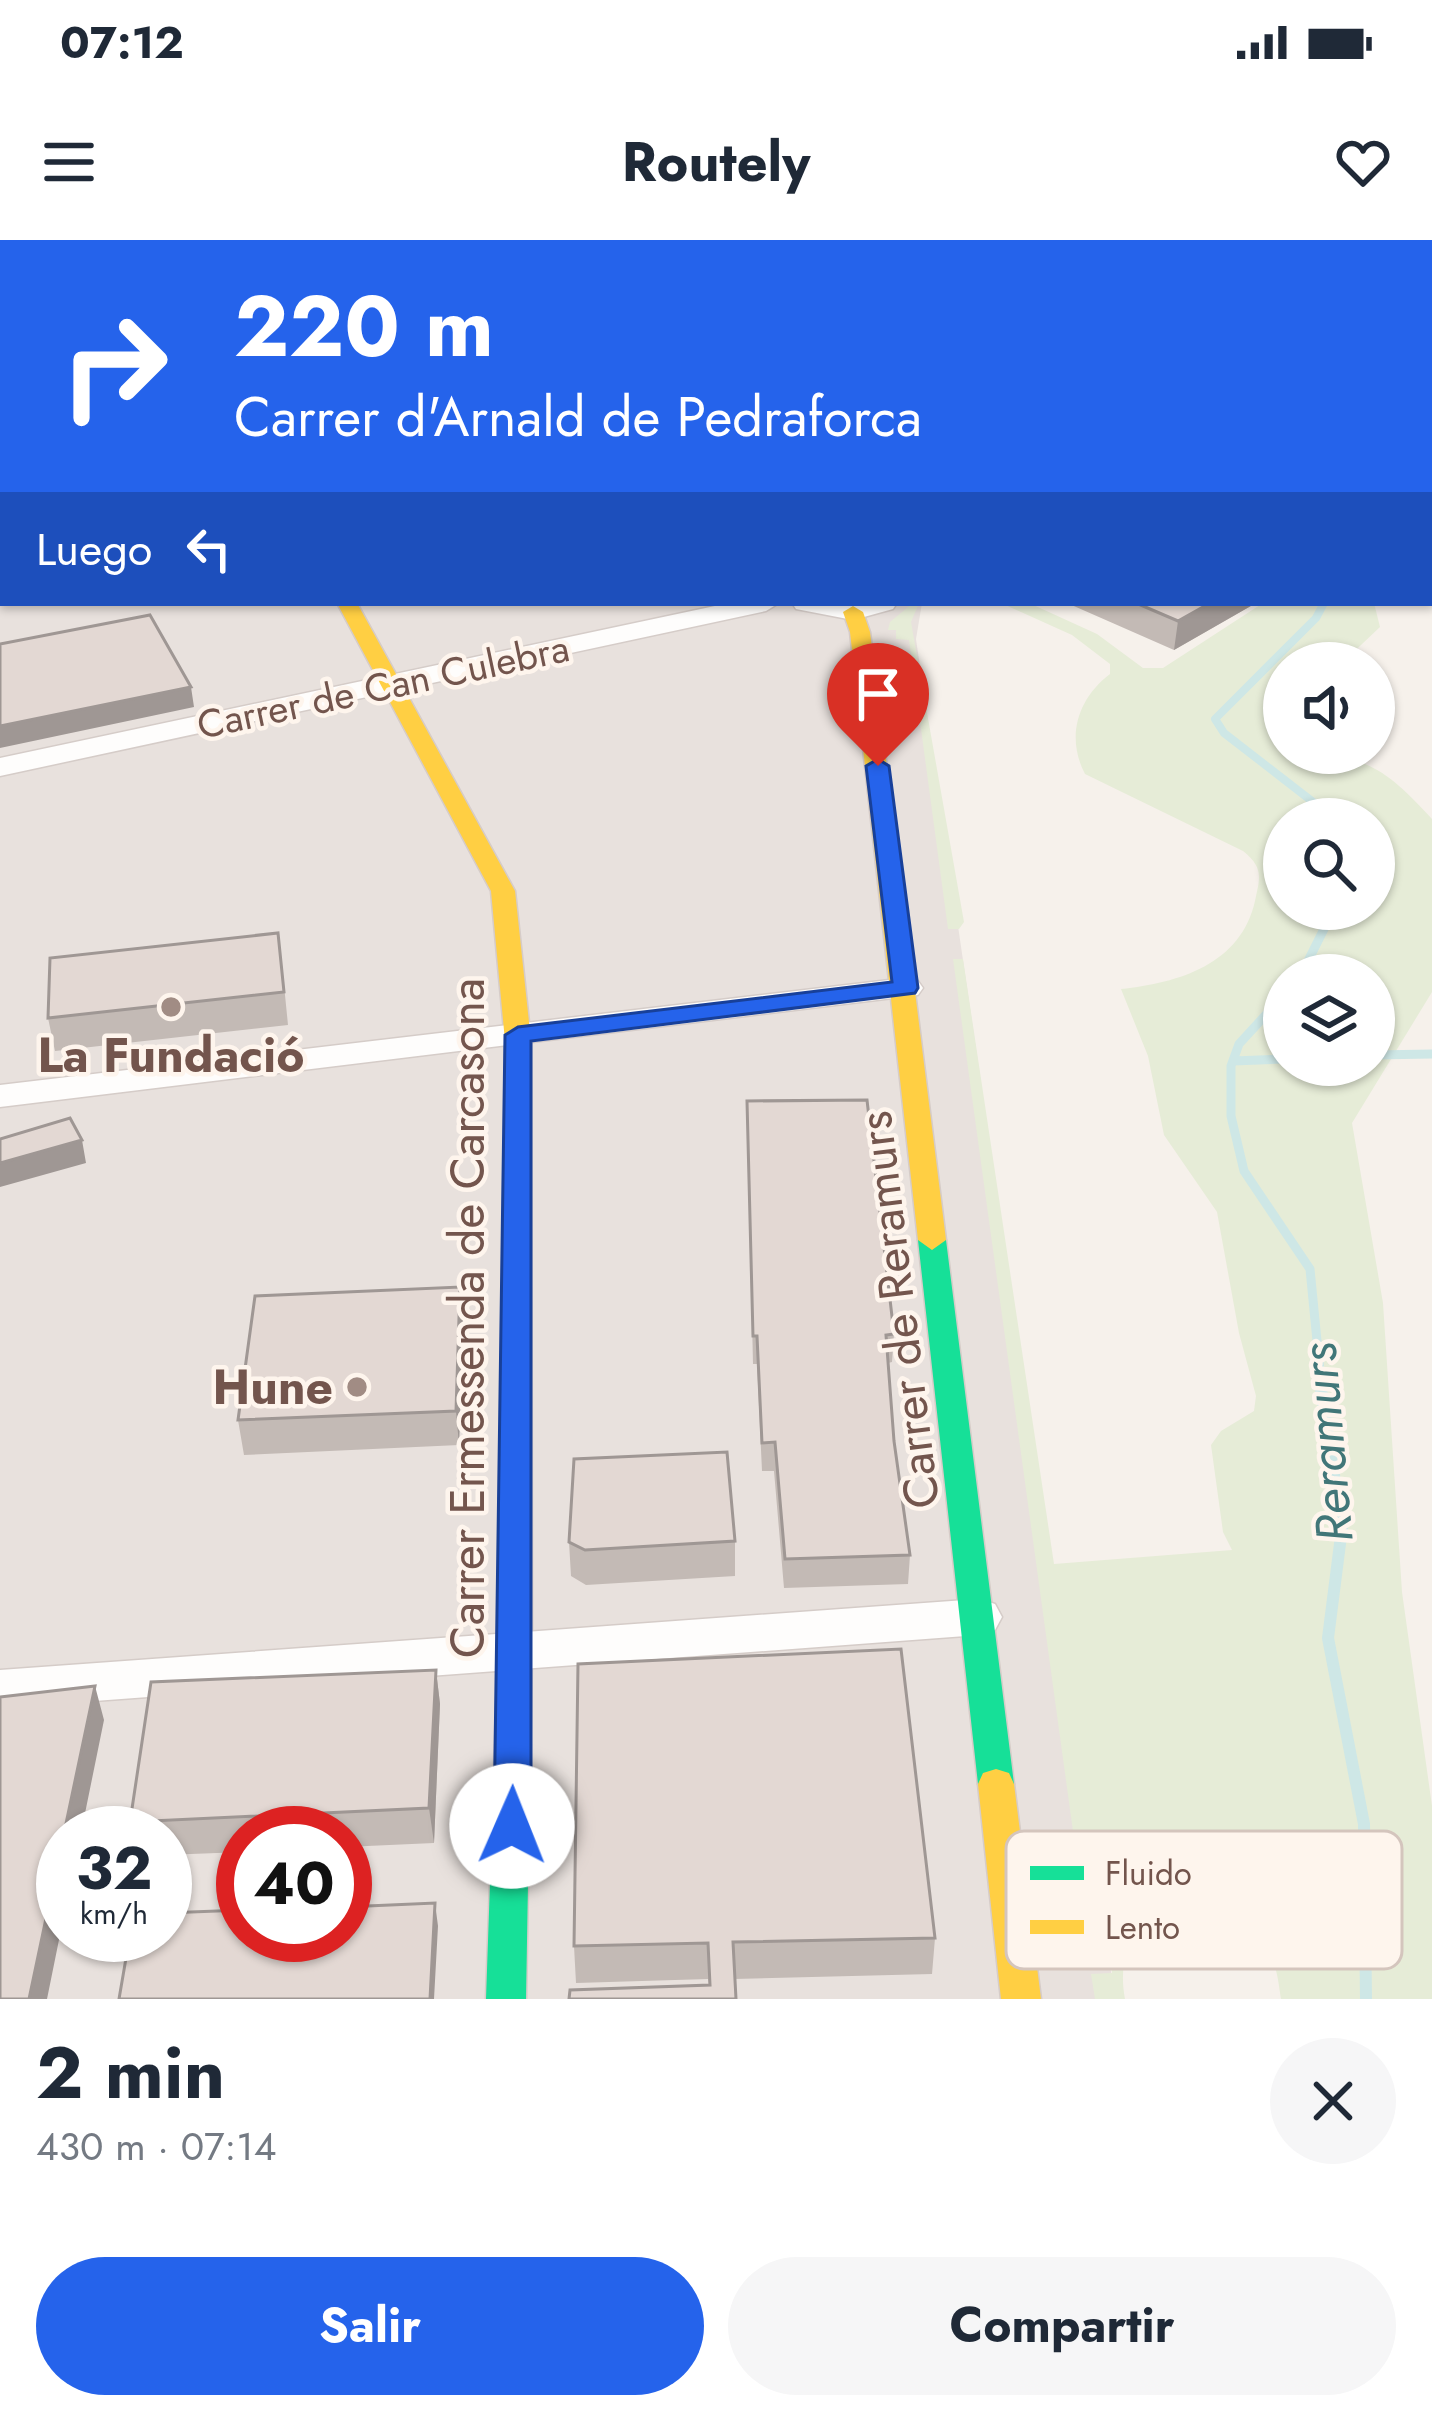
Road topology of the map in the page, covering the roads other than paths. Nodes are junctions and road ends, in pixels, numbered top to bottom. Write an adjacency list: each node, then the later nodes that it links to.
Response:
1 (349, 606): 6 (street, Carrer Ermessenda de Carcasona)
2 (752, 606): 6 (street, Carrer de Can Culebra)
3 (821, 606): 5 (street)
4 (874, 606): 5 (street)
5 (853, 612): 8 (street, Carrer de Reramurs)
6 (392, 685): 7 (street, Carrer de Can Culebra); 9 (street, Carrer Ermessenda de Carcasona)
7 (0, 767)
8 (906, 988): 9 (street); 11 (street, Carrer de Reramurs)
9 (518, 1035): 10 (street); 12 (street, Carrer Ermessenda de Carcasona)
10 (0, 1096)
11 (980, 1617): 12 (street); 14 (street, Carrer de Reramurs)
12 (515, 1651): 13 (street); 16 (street, Carrer Ermessenda de Carcasona)
13 (0, 1689)
14 (1006, 1859)
15 (1018, 1969): 17 (street, Carrer de Reramurs)
16 (506, 1999)
17 (1021, 1999)

